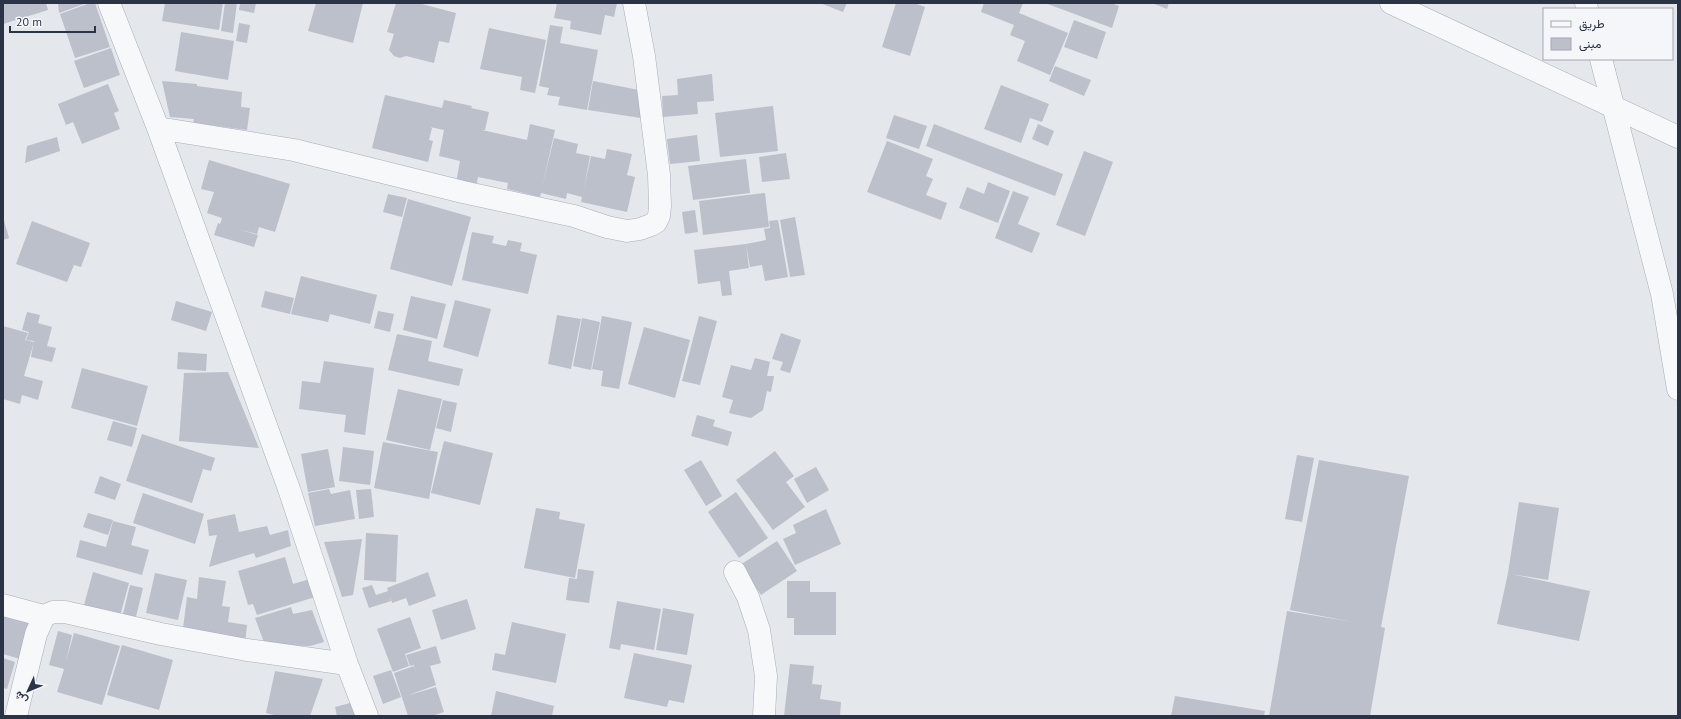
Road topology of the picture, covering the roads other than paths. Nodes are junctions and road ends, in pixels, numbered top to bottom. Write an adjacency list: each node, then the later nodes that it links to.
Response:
1 (109, 3): 6 (street)
2 (634, 3): 6 (street)
3 (1391, 3): 5 (street)
4 (1601, 60): 5 (street)
5 (1614, 107): 7 (street); 8 (street)
6 (158, 128): 12 (street)
7 (1677, 135)
8 (1678, 389)
9 (735, 572): 15 (street)
10 (3, 605): 11 (street)
11 (44, 616): 12 (street); 13 (street)
12 (347, 664): 14 (street)
13 (16, 716)
14 (367, 716)
15 (764, 716)

